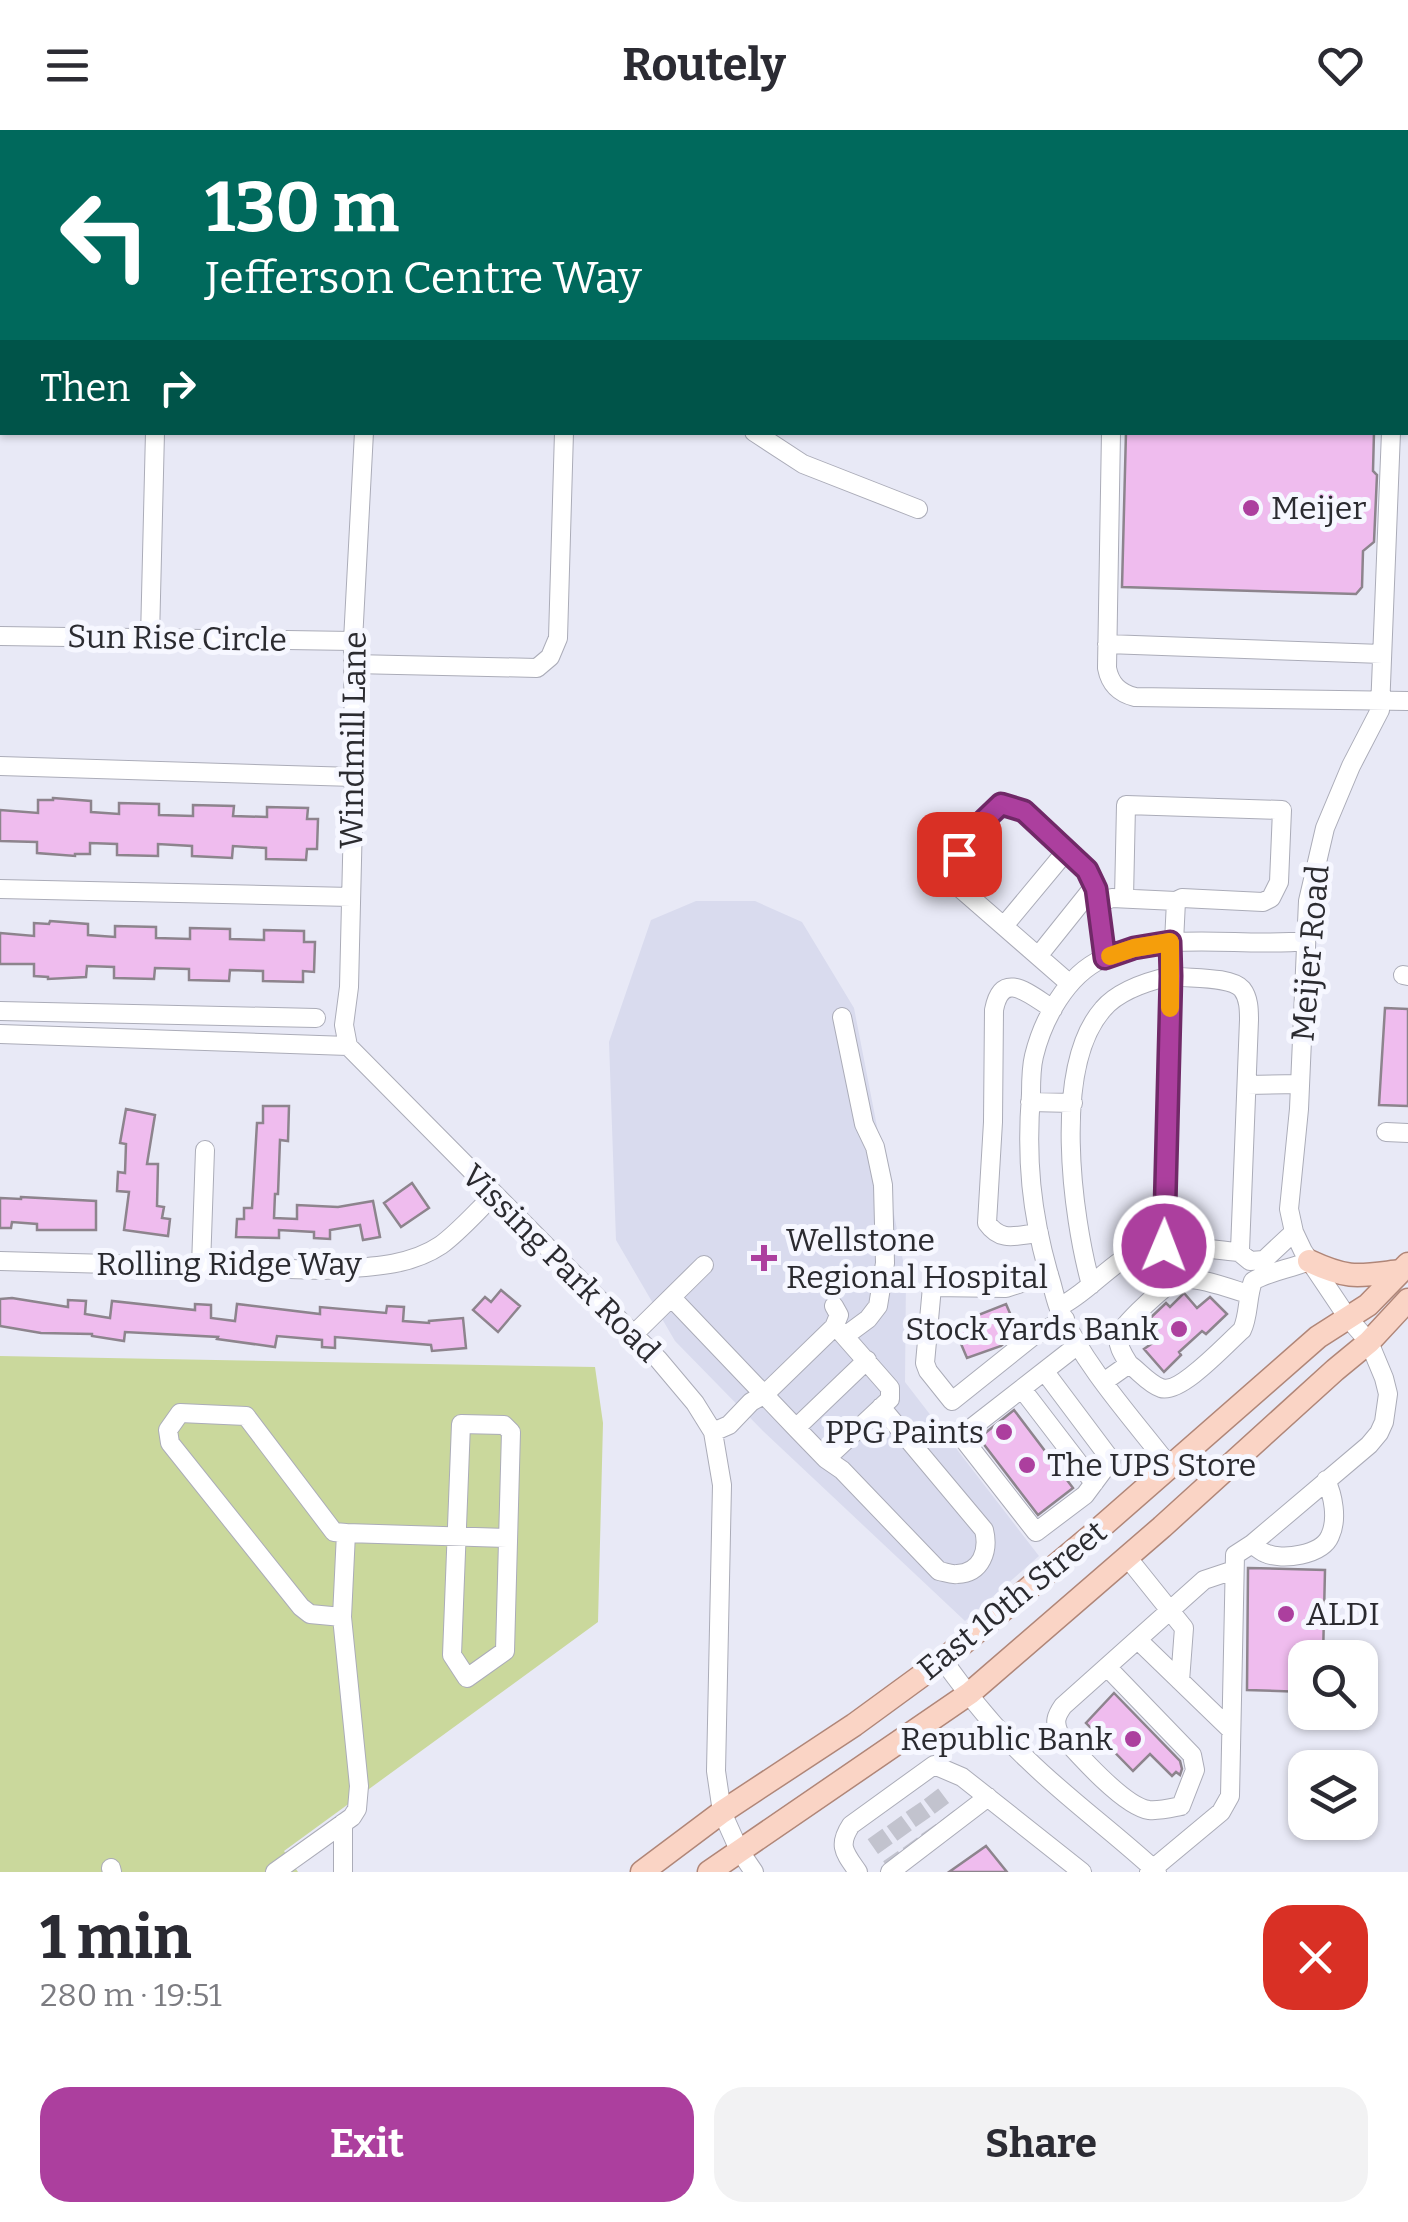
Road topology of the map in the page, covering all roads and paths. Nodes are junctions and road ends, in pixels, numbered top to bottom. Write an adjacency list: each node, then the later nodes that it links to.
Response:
1 (155, 435): 9 (street)
2 (364, 435): 10 (street, Windmill Lane)
3 (564, 435): 13 (street)
4 (759, 435): 7 (street)
5 (1111, 435): 11 (street)
6 (1391, 435): 12 (street, Meijer Road)
7 (918, 509)
8 (0, 636): 9 (street, Sun Rise Circle)
9 (150, 638): 10 (street, Sun Rise Circle)
10 (353, 641): 13 (street, Windmill Lane)
11 (1107, 644): 12 (street); 14 (street)
12 (1382, 654): 14 (street, Meijer Road)
13 (353, 664): 17 (street, Windmill Lane)
14 (1380, 700): 15 (street); 25 (street, Meijer Road)
15 (1408, 701)
16 (0, 766): 17 (street)
17 (354, 777): 21 (street, Windmill Lane)
18 (1067, 850): 20 (street); 24 (street); 24 (street)
19 (0, 889): 21 (street)
20 (1097, 894): 22 (street); 27 (street); 28 (street)
21 (351, 897): 36 (street, Windmill Lane)
22 (1124, 898): 23 (street); 23 (street)
23 (1176, 902): 26 (street)
24 (1006, 928): 27 (street)
25 (1306, 941): 26 (street); 37 (street, Meijer Road)
26 (1172, 942): 28 (street); 29 (street)
27 (1039, 955): 30 (street)
28 (1105, 958): 30 (street)
29 (1171, 976): 38 (street); 40 (street); 47 (street)
30 (1070, 984): 31 (street)
31 (1053, 1009): 39 (street); 46 (street)
32 (0, 1010): 33 (street)
33 (316, 1018)
34 (842, 1018): 62 (street)
35 (0, 1034): 36 (street)
36 (348, 1046): 44 (street, Vissing Park Road)
37 (1300, 1084): 38 (street); 45 (street, Meijer Road)
38 (1246, 1085): 48 (street)
39 (1030, 1102): 40 (street); 46 (street)
40 (1073, 1103): 55 (street)
41 (1386, 1132): 42 (street)
42 (1408, 1133)
43 (205, 1150): 52 (street)
44 (494, 1195): 52 (street, Rolling Ridge Way); 63 (street, Vissing Park Road)
45 (1294, 1232): 48 (street); 50 (street, Meijer Road)
46 (1039, 1234): 54 (street)
47 (1164, 1246): 48 (street); 55 (street)
48 (1247, 1256): 56 (street)
49 (0, 1261): 52 (street, Rolling Ridge Way)
50 (1309, 1261): 53 (main road); 56 (street); 61 (street, Meijer Road)
51 (704, 1265): 57 (street)
52 (201, 1266)
53 (1405, 1268): 61 (main road, East 10th Street)
54 (1049, 1274): 60 (street); 60 (street)
55 (1092, 1285): 60 (street)
56 (1250, 1287): 67 (street); 67 (street)
57 (672, 1298): 63 (street); 71 (street)
58 (1408, 1300): 64 (main road, East 10th Street)
59 (834, 1306): 62 (street)
60 (1062, 1313): 65 (street)
61 (1348, 1318): 64 (street, Meijer Road); 76 (main road, East 10th Street)
62 (840, 1331): 66 (street); 71 (street)
63 (632, 1336): 74 (street, Vissing Park Road)
64 (1370, 1342): 77 (street); 83 (main road, East 10th Street)
65 (1080, 1344): 68 (street); 69 (street)
66 (867, 1360): 72 (street); 73 (street)
67 (1129, 1364): 69 (street)
68 (1044, 1372): 70 (street); 78 (street)
69 (1104, 1381): 76 (street)
70 (1022, 1389): 78 (street); 78 (street)
71 (765, 1394): 73 (street); 74 (street)
72 (880, 1407): 75 (street); 75 (street)
73 (796, 1428): 75 (street)
74 (713, 1432): 100 (street, Vissing Park Road)
75 (826, 1459)
76 (1170, 1467): 88 (main road, East 10th Street)
77 (1326, 1480): 82 (street); 82 (street)
78 (1094, 1484)
79 (346, 1533): 80 (street); 86 (street); 86 (street)
80 (456, 1536): 81 (street); 81 (street); 81 (street)
81 (507, 1538)
82 (1252, 1544): 84 (street)
83 (1127, 1557): 85 (street); 91 (main road, East 10th Street)
84 (1234, 1570): 85 (street); 92 (street)
85 (1172, 1609): 87 (street); 90 (street)
86 (342, 1616): 103 (street)
87 (1139, 1641): 89 (street); 90 (street)
88 (943, 1660): 91 (street); 100 (main road, East 10th Street)
89 (1108, 1668): 98 (street); 98 (street)
90 (1180, 1680): 92 (street)
91 (970, 1693): 106 (main road, East 10th Street); 108 (street)
92 (1231, 1730): 104 (street)
93 (920, 1776): 94 (street); 95 (street); 96 (street)
94 (901, 1789): 97 (street); 99 (street)
95 (932, 1794)
96 (988, 1797): 107 (street); 115 (street)
97 (882, 1802): 101 (street); 102 (street)
98 (1181, 1806): 104 (street)
99 (913, 1807)
100 (722, 1812): 106 (street, Vissing Park Road); 111 (main road, East 10th Street)
101 (862, 1816): 105 (street); 114 (street)
102 (894, 1820)
103 (344, 1823): 109 (street); 110 (street)
104 (1199, 1830): 108 (street)
105 (875, 1834)
106 (739, 1850): 112 (main road, East 10th Street); 113 (street, Vissing Park Road)
107 (894, 1866)
108 (1153, 1871)
109 (275, 1872)
110 (342, 1872)
111 (642, 1872)
112 (708, 1872)
113 (754, 1872)
114 (858, 1872)
115 (1082, 1872)

